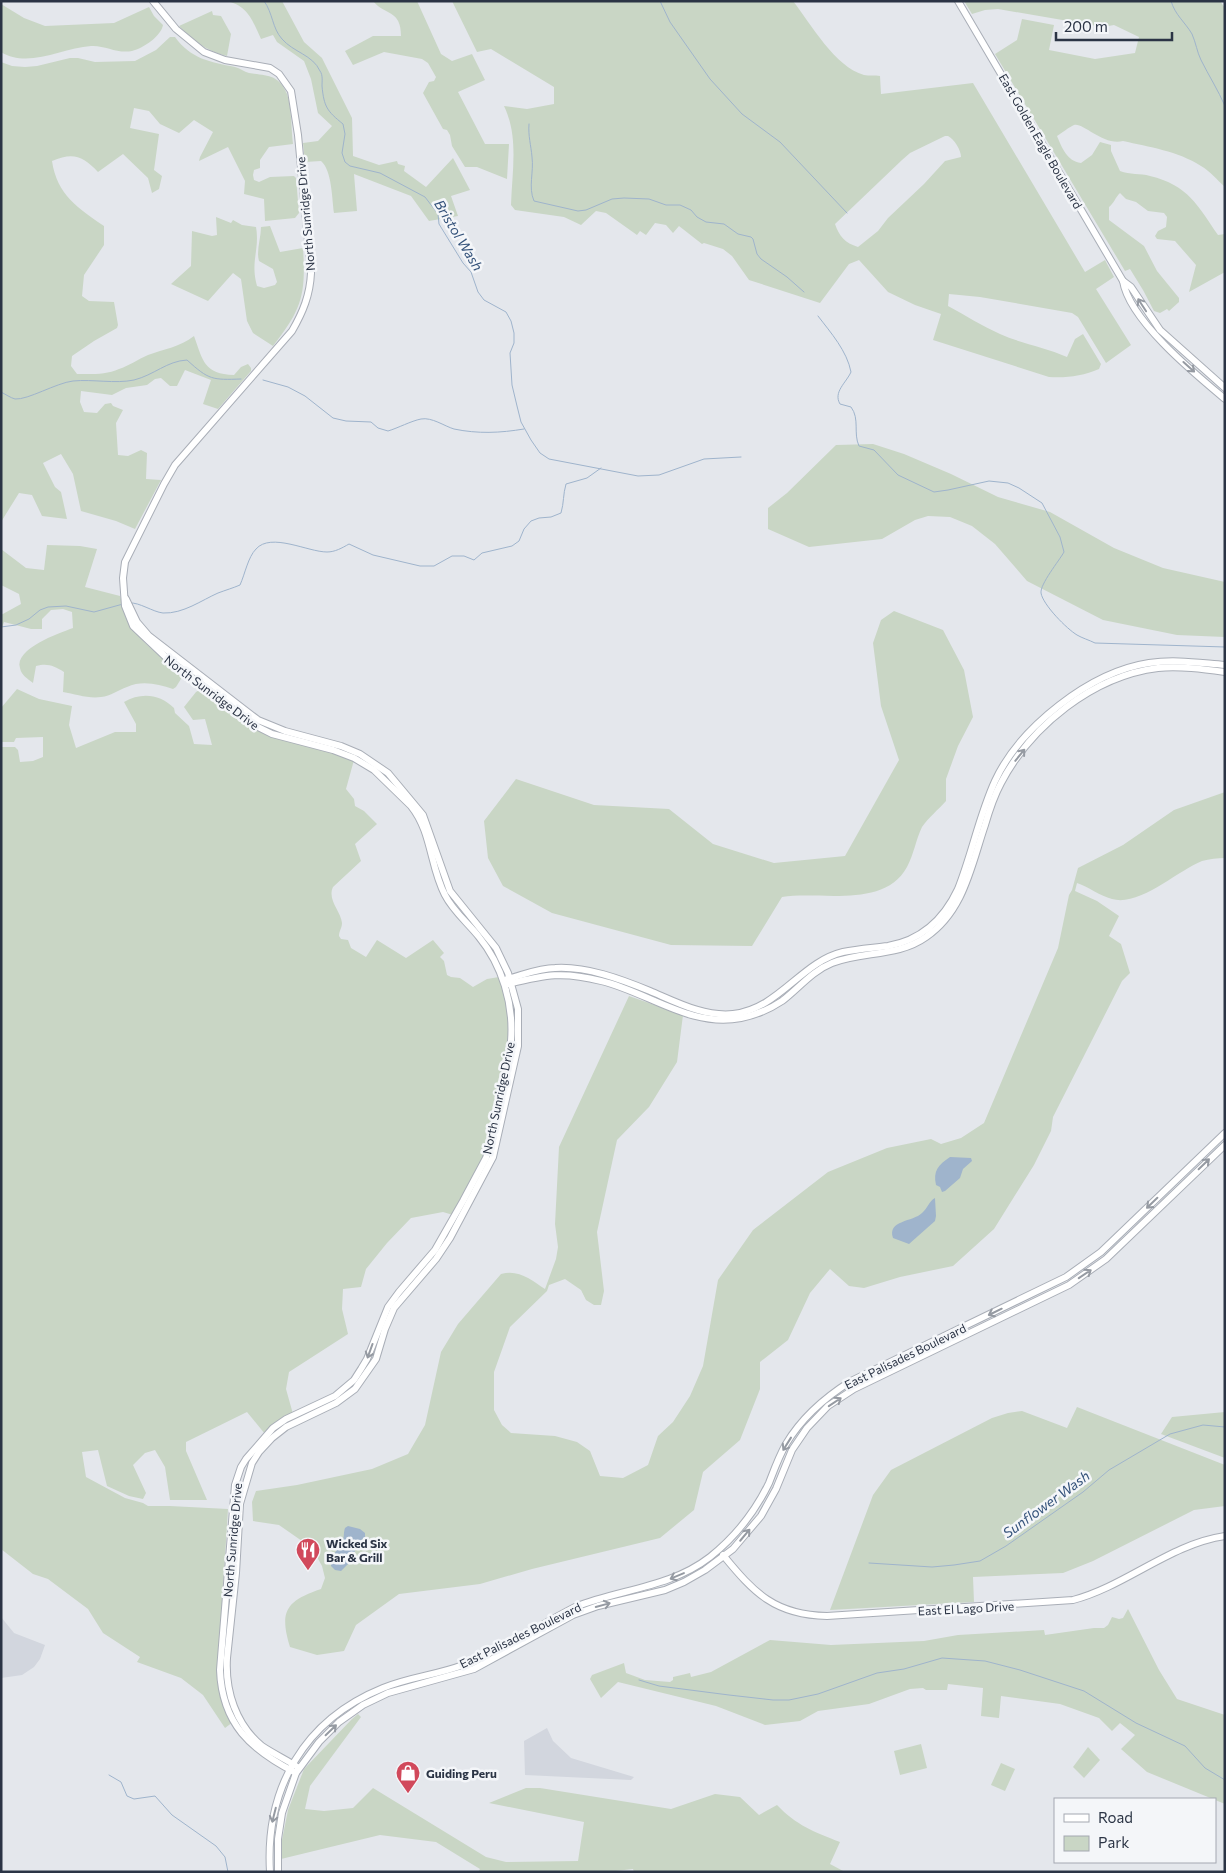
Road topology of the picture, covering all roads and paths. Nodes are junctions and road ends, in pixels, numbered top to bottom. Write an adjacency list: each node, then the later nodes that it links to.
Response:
1 (153, 1): 9 (street, North Sunridge Drive)
2 (958, 1): 3 (street, East Golden Eagle Boulevard)
3 (1123, 282): 4 (street, East Golden Eagle Boulevard, one-way to 3); 5 (street, East Golden Eagle Boulevard, one-way to 5)
4 (1225, 388)
5 (1221, 393): 6 (street, East Golden Eagle Boulevard)
6 (1225, 399)
7 (1225, 665): 9 (street)
8 (1225, 672): 9 (street, one-way to 8)
9 (507, 982): 15 (street, North Sunridge Drive)
10 (1225, 1132): 13 (street, East Palisades Boulevard, one-way to 13)
11 (1225, 1145): 14 (street, East Palisades Boulevard, one-way to 11)
12 (1225, 1536): 14 (street, East El Lago Drive)
13 (718, 1550): 14 (street, East El Lago Drive); 15 (street, East Palisades Boulevard, one-way to 15)
14 (724, 1556): 16 (street, East Palisades Boulevard, one-way to 14)
15 (291, 1766): 16 (street, North Sunridge Drive); 17 (street, East Palisades Boulevard, one-way to 17)
16 (298, 1770): 18 (street, East Palisades Boulevard)
17 (270, 1872)
18 (278, 1872)

